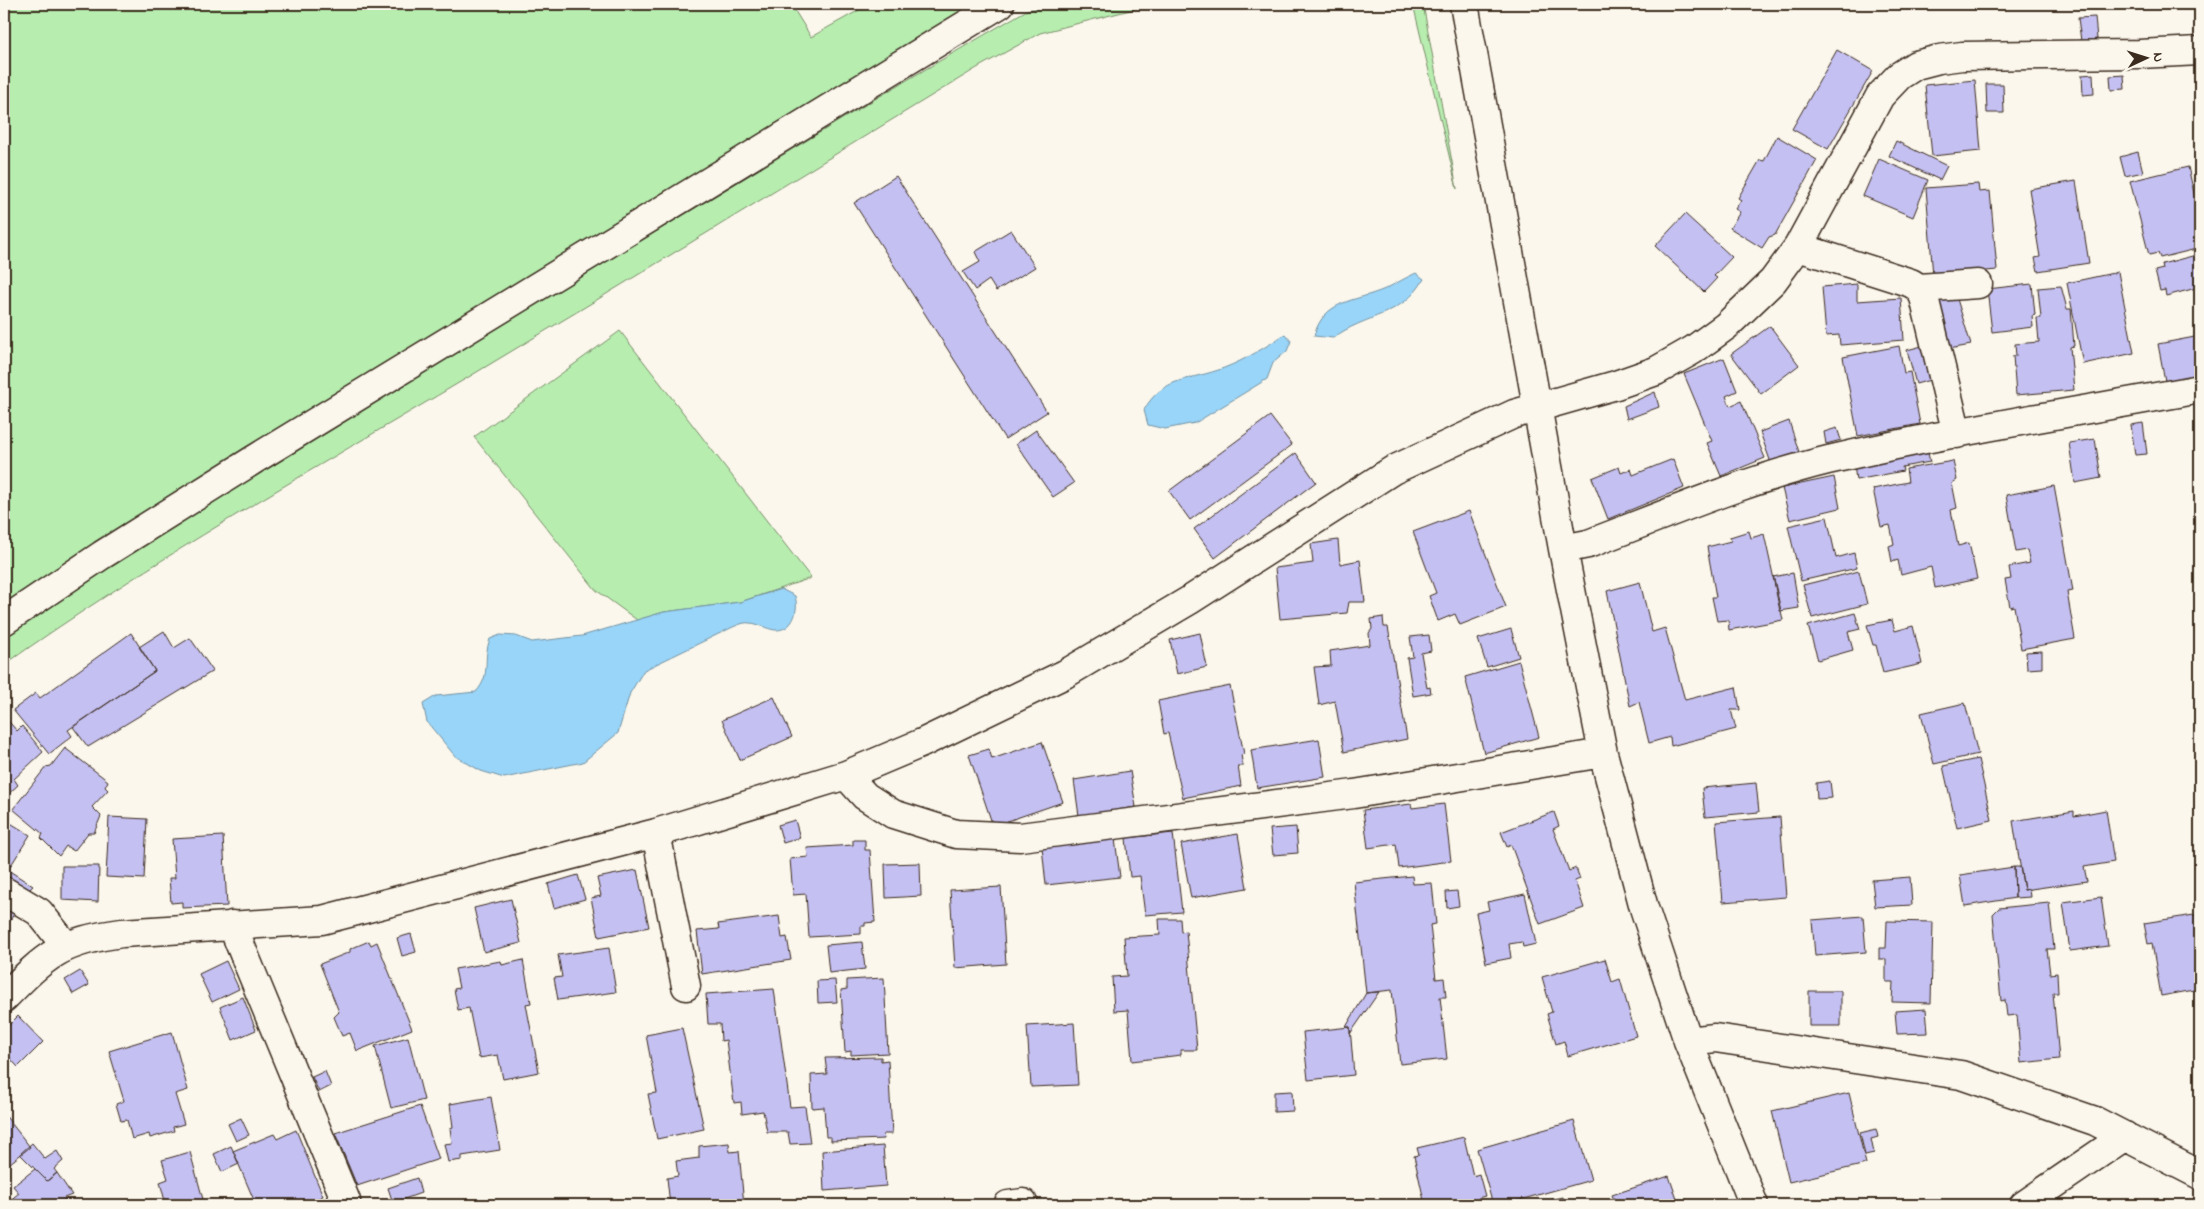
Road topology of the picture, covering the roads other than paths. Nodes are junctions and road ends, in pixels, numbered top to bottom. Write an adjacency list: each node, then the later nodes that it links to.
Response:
1 (1000, 4): 11 (street)
2 (1464, 4): 8 (street)
3 (2200, 50): 4 (street)
4 (1798, 247): 6 (street); 8 (street)
5 (1978, 284): 6 (street)
6 (1919, 288): 9 (street)
7 (2200, 389): 9 (street)
8 (1539, 407): 10 (street); 13 (street)
9 (1957, 434): 10 (street)
10 (1563, 549): 12 (street)
11 (4, 621)
12 (1603, 753): 13 (street); 20 (street)
13 (846, 775): 14 (street)
14 (656, 833): 16 (street); 18 (street)
15 (4, 891): 17 (street)
16 (232, 925): 17 (street); 23 (street)
17 (66, 946): 19 (street)
18 (686, 986)
19 (4, 998)
20 (1688, 1041): 21 (street); 24 (street)
21 (2125, 1136): 22 (street); 25 (street)
22 (2200, 1175)
23 (339, 1205)
24 (1754, 1205)
25 (2024, 1205)

